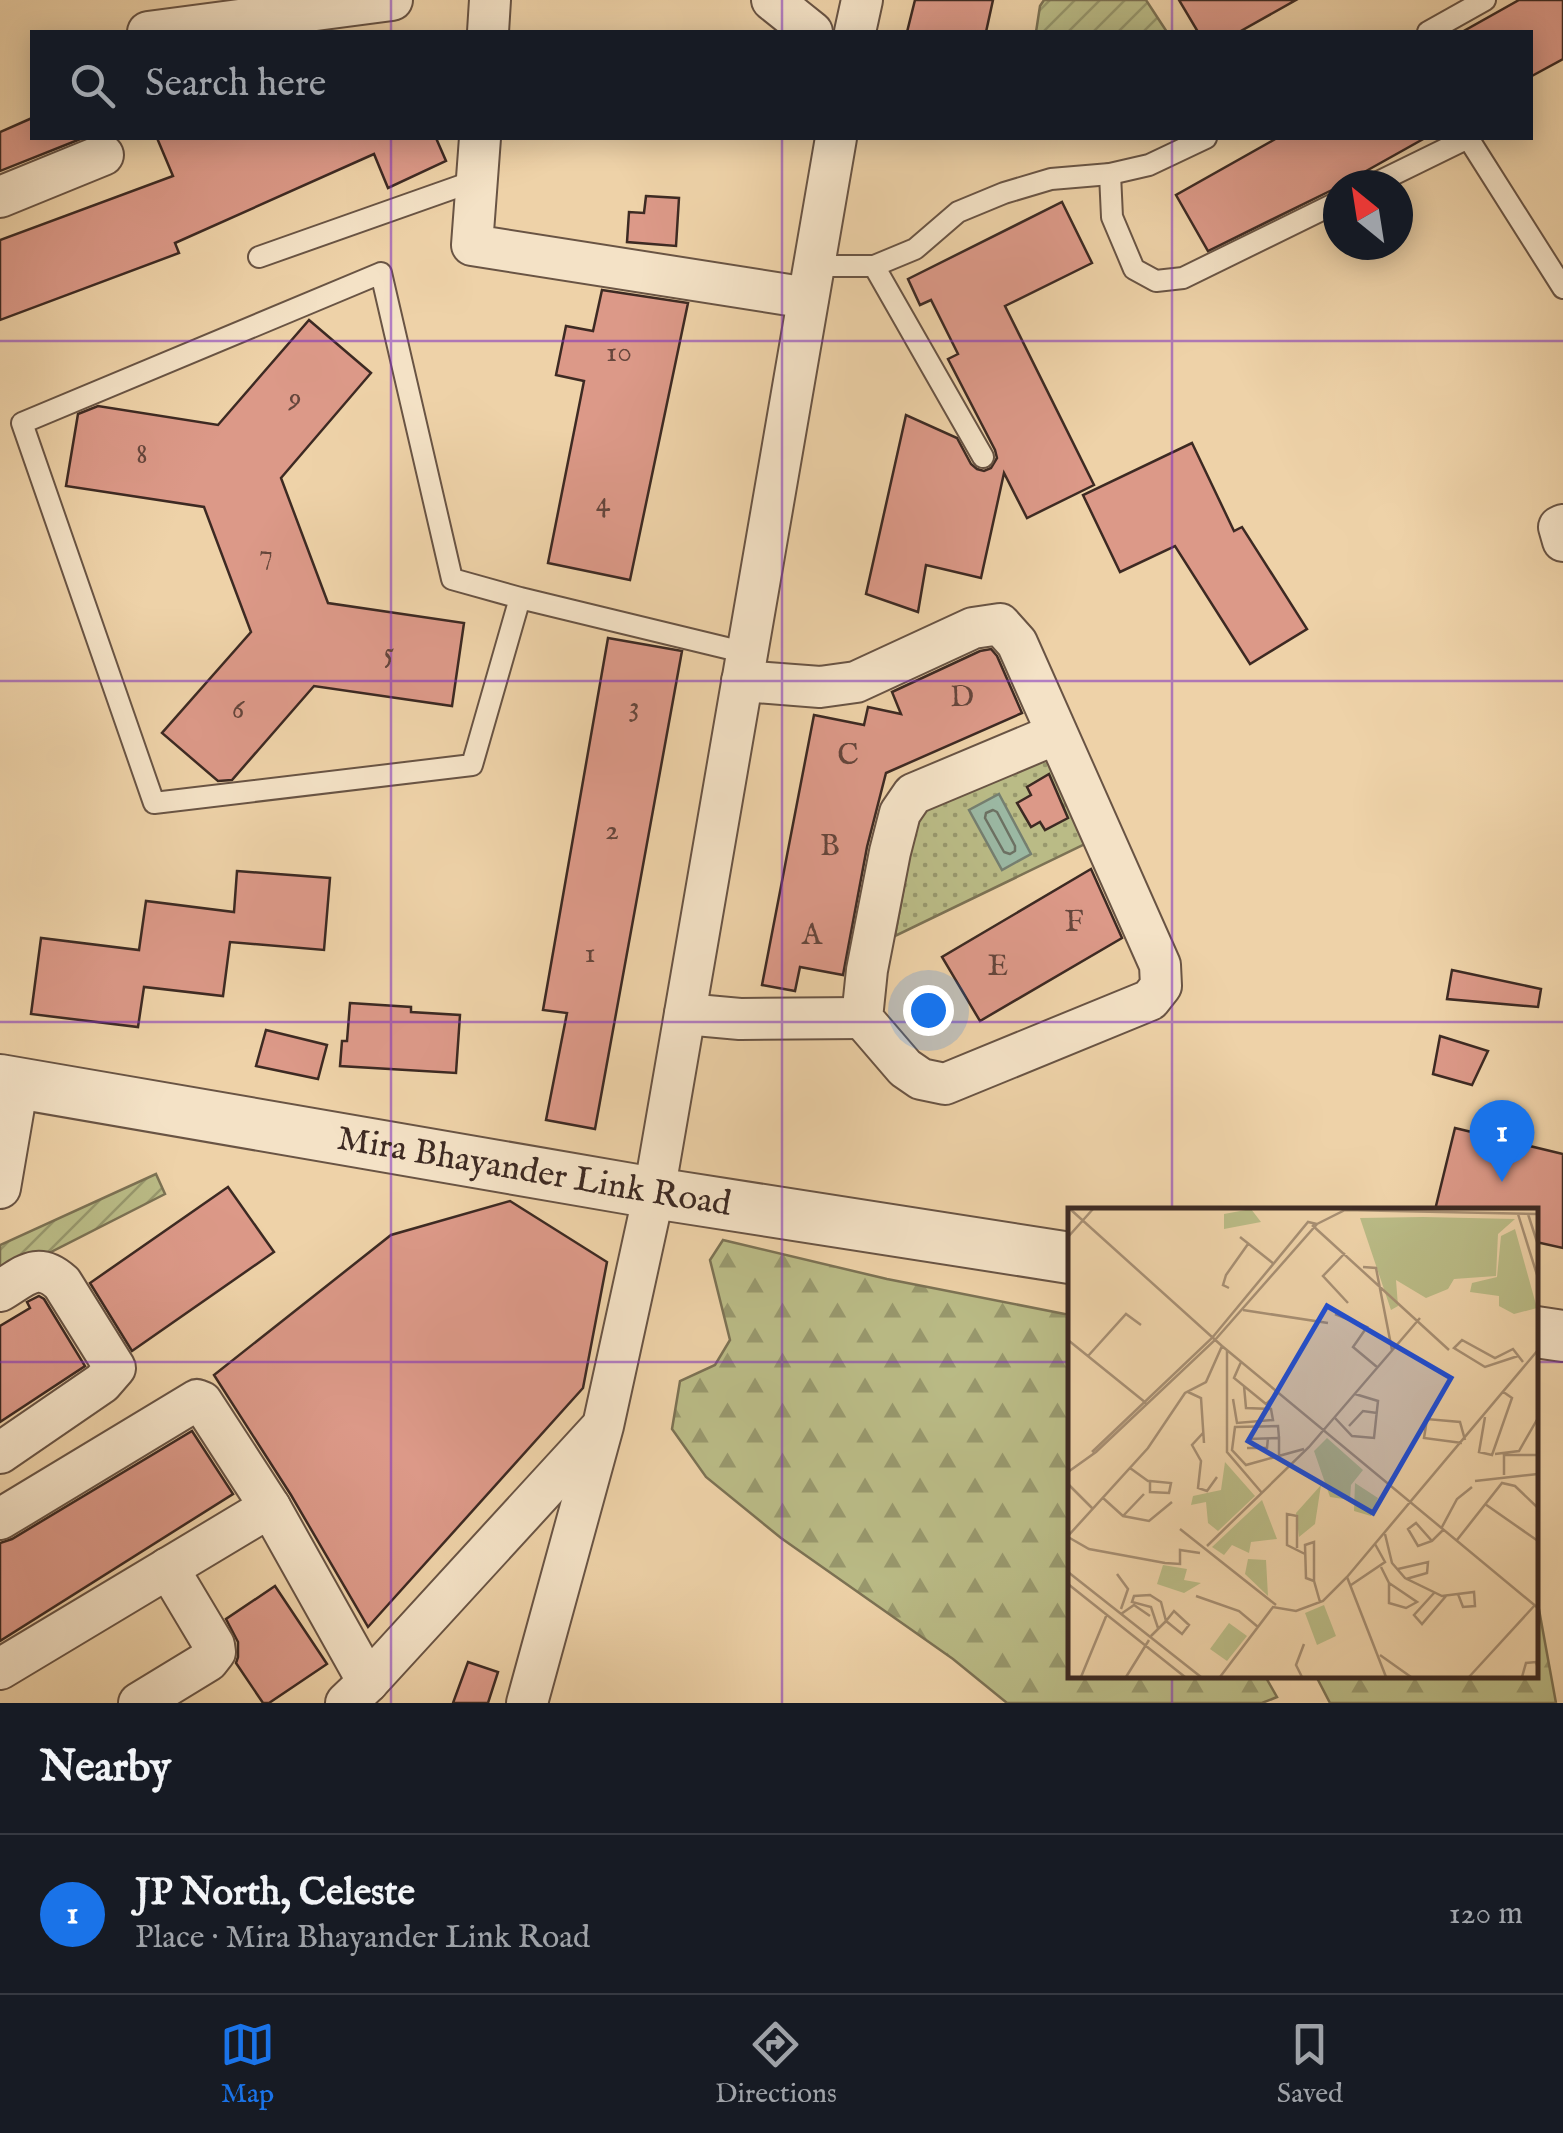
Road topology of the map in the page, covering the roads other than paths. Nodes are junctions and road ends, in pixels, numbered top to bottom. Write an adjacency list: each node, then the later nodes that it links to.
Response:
1 (392, 0): 6 (street)
2 (490, 0): 7 (street)
3 (772, 0): 8 (street)
4 (862, 0): 9 (street)
5 (1485, 0): 10 (lane)
6 (163, 30)
7 (488, 30)
8 (810, 30)
9 (855, 30)
10 (1432, 30)
11 (480, 140): 19 (street)
12 (836, 140): 24 (street)
13 (1202, 140): 18 (lane)
14 (1464, 140): 17 (lane)
15 (1469, 140): 25 (lane)
16 (103, 155): 20 (street)
17 (1403, 170)
18 (1110, 174): 21 (lane); 23 (lane)
19 (476, 180): 22 (lane); 24 (street)
20 (0, 197)
21 (1323, 209)
22 (259, 257)
23 (874, 266): 24 (lane); 26 (lane)
24 (811, 282): 30 (street)
25 (1563, 288)
26 (982, 457)
27 (1563, 526): 28 (street)
28 (1563, 542)
29 (520, 598): 29 (lane); 30 (lane)
30 (745, 667): 31 (street); 32 (street)
31 (1056, 734): 33 (street); 33 (street)
32 (685, 1014): 33 (street); 36 (street)
33 (862, 1018)
34 (9, 1082): 35 (street); 36 (street, Mira Bhayander Link Road)
35 (0, 1188)
36 (654, 1192): 37 (street, Mira Bhayander Link Road); 41 (street)
37 (1068, 1258)
38 (0, 1291): 42 (street)
39 (1538, 1332): 40 (street)
40 (1563, 1336)
41 (603, 1426): 47 (street); 49 (street)
42 (0, 1453)
43 (270, 1506): 44 (street); 45 (street); 47 (street)
44 (0, 1519)
45 (168, 1568): 46 (street); 48 (street)
46 (0, 1669)
47 (357, 1693)
48 (140, 1703)
49 (526, 1703)

